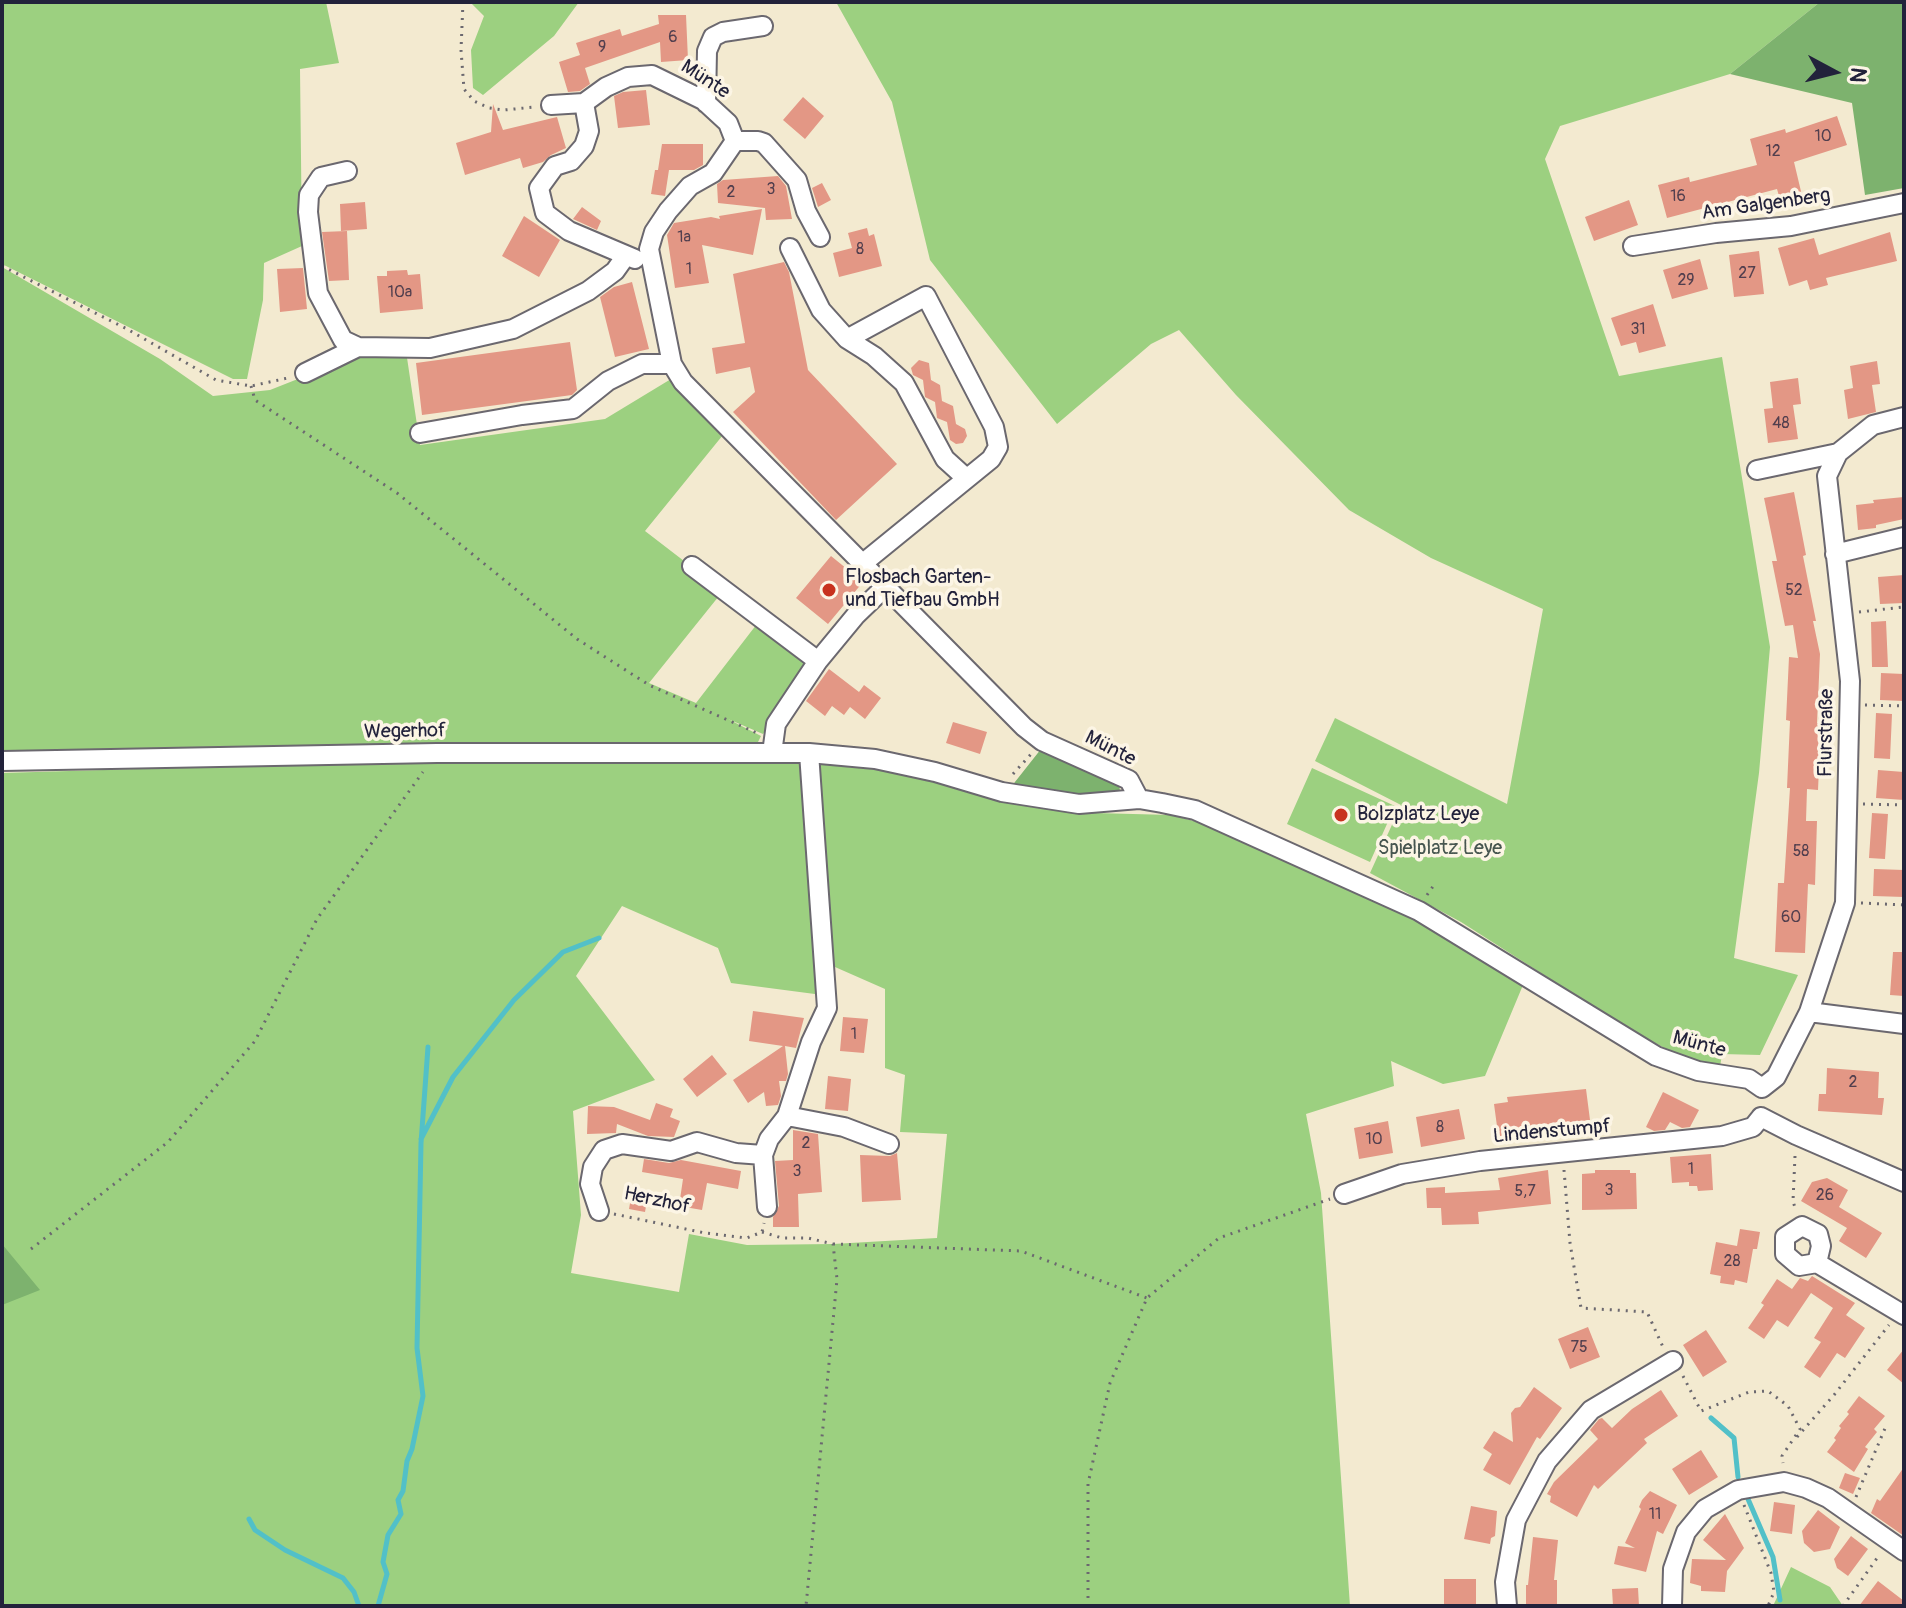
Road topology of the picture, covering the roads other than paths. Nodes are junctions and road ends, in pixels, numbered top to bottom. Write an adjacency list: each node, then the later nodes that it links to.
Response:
1 (763, 26): 3 (street)
2 (584, 103): 3 (street, Münte); 4 (street); 11 (street)
3 (706, 103): 5 (street, Münte)
4 (551, 105)
5 (735, 141): 8 (street); 12 (street, Münte)
6 (347, 171): 14 (street)
7 (1904, 203): 9 (street, Am Galgenberg)
8 (820, 237)
9 (1633, 246)
10 (790, 248): 13 (street)
11 (625, 257): 12 (street); 14 (street)
12 (650, 263): 15 (street, Münte)
13 (847, 339): 21 (street); 21 (street)
14 (358, 347): 16 (street)
15 (672, 364): 18 (street); 24 (street, Münte)
16 (305, 373)
17 (1904, 417): 19 (street)
18 (420, 433)
19 (1838, 453): 20 (street); 23 (street, Flurstraße)
20 (1757, 470)
21 (966, 478): 24 (street)
22 (1904, 537): 23 (street)
23 (1835, 554): 32 (street, Flurstraße)
24 (862, 564): 26 (street, Münte)
25 (692, 566): 27 (street)
26 (884, 588): 27 (street); 31 (street, Münte)
27 (818, 661): 28 (street)
28 (772, 753): 29 (street, Wegerhof); 30 (street, Wegerhof)
29 (809, 753): 31 (street, Wegerhof); 35 (street)
30 (2, 761)
31 (1139, 799): 34 (street, Münte)
32 (1809, 1012): 33 (street); 34 (street, Flurstraße)
33 (1904, 1024)
34 (1762, 1088): 36 (street)
35 (787, 1116): 37 (street); 38 (street)
36 (1761, 1117): 39 (street); 40 (street, Lindenstumpf)
37 (889, 1144)
38 (763, 1155): 41 (street); 42 (street, Herzhof)
39 (1904, 1182)
40 (1344, 1194)
41 (767, 1207)
42 (599, 1211)
43 (1817, 1263): 43 (street); 44 (street)
44 (1900, 1312)
45 (1673, 1361): 47 (street)
46 (1897, 1546): 48 (street)
47 (1507, 1606)
48 (1672, 1606)

